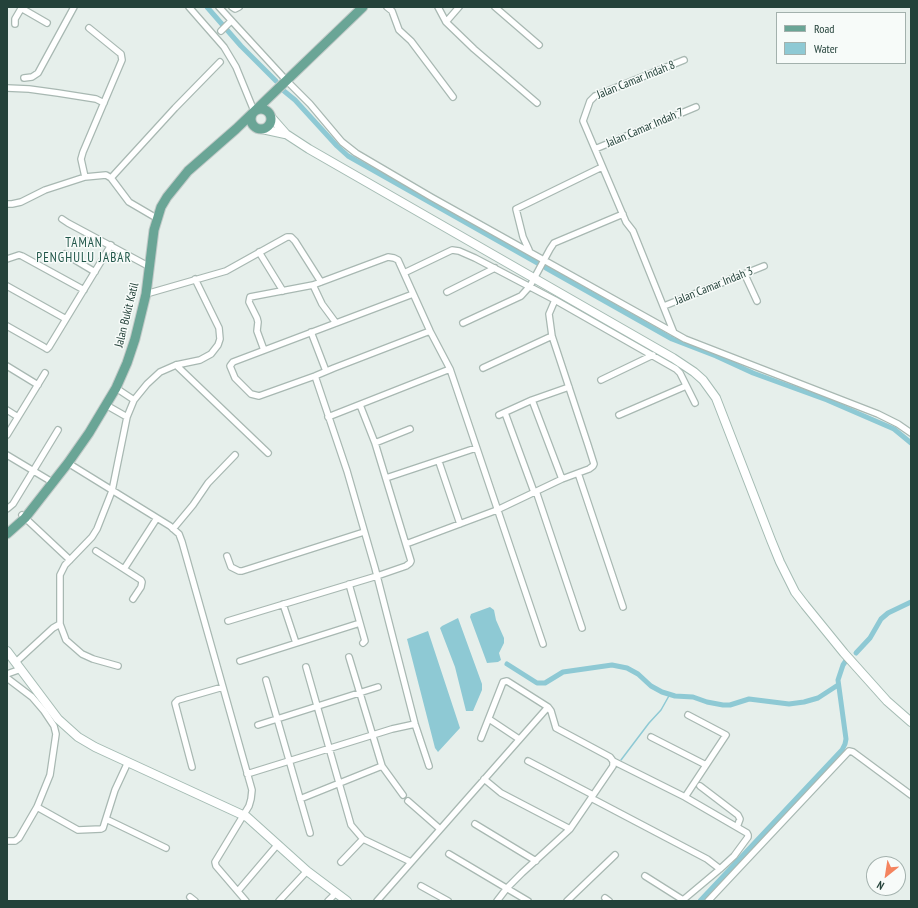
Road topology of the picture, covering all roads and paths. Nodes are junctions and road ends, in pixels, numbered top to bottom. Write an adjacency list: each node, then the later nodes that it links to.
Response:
1 (74, 7): 21 (street)
2 (189, 7): 29 (street)
3 (219, 7): 12 (street)
4 (232, 7): 5 (street)
5 (239, 7)
6 (387, 7): 25 (street)
7 (438, 7): 13 (street)
8 (459, 7): 13 (street)
9 (494, 7): 18 (street)
10 (22, 8): 14 (street); 15 (street)
11 (359, 8): 22 (main road)
12 (232, 21): 17 (street); 22 (street)
13 (446, 22): 27 (street)
14 (15, 24)
15 (47, 24)
16 (89, 28): 26 (street)
17 (221, 32)
18 (539, 46)
19 (684, 60): 34 (street, Jalan Camar Indah 8)
20 (220, 62): 37 (street)
21 (24, 78)
22 (286, 80): 24 (main road); 43 (street)
23 (7, 88): 26 (street)
24 (273, 93): 29 (main road, Jalan Bukit Katil); 30 (main road)
25 (453, 97)
26 (104, 103): 36 (street)
27 (537, 103)
28 (696, 107): 34 (street, Jalan Camar Indah 7)
29 (254, 111): 30 (main road); 31 (main road); 32 (main road, Jalan Bukit Katil)
30 (271, 115): 31 (main road); 33 (main road)
31 (261, 128): 32 (main road); 33 (main road)
32 (236, 129): 41 (main road, Jalan Bukit Katil)
33 (286, 134): 54 (main road)
34 (595, 149): 35 (street)
35 (602, 167): 39 (street); 43 (street)
36 (85, 177): 37 (street); 38 (street)
37 (111, 178): 41 (street)
38 (7, 204)
39 (622, 214): 47 (street); 67 (street)
40 (62, 219): 42 (street)
41 (158, 219): 49 (main road, Jalan Bukit Katil)
42 (111, 245): 49 (street); 51 (street)
43 (529, 251): 47 (street)
44 (259, 252): 55 (street); 56 (street); 61 (street)
45 (65, 254): 51 (street)
46 (7, 259): 60 (street)
47 (544, 259): 54 (street); 74 (street)
48 (764, 266): 53 (street, Jalan Camar Indah 3)
49 (150, 267): 63 (main road, Jalan Bukit Katil)
50 (495, 268): 52 (street); 59 (street); 62 (street)
51 (95, 272): 60 (street)
52 (404, 273): 56 (street); 64 (street)
53 (745, 275): 66 (street); 67 (street, Jalan Camar Indah 3)
54 (534, 278): 59 (street); 163 (main road)
55 (195, 279): 63 (street); 78 (street)
56 (321, 282): 57 (street)
57 (313, 285): 61 (street); 69 (street)
58 (7, 286): 68 (street)
59 (530, 286): 65 (street); 70 (street)
60 (84, 290): 68 (street)
61 (282, 291): 76 (street)
62 (447, 292)
63 (146, 294): 89 (main road, Jalan Bukit Katil)
64 (413, 294): 69 (street); 72 (street)
65 (555, 300): 75 (street); 77 (street)
66 (757, 301)
67 (664, 306): 74 (street)
68 (66, 319): 71 (street)
69 (336, 323): 73 (street)
70 (462, 323)
71 (7, 326)
72 (430, 331): 81 (street); 82 (street)
73 (311, 332): 76 (street); 82 (street)
74 (674, 333): 104 (street)
75 (552, 336): 80 (street); 88 (street)
76 (264, 350): 84 (street)
77 (653, 355): 85 (street); 87 (street)
78 (176, 365): 90 (street); 108 (street)
79 (7, 366): 86 (street)
80 (483, 368)
81 (450, 369): 94 (street); 107 (street)
82 (326, 371): 84 (street)
83 (45, 373): 86 (street)
84 (315, 376): 101 (street)
85 (601, 380)
86 (38, 384): 98 (street)
87 (686, 386): 92 (street); 99 (street)
88 (569, 387): 91 (street); 114 (street)
89 (116, 388): 90 (street); 93 (main road, Jalan Bukit Katil)
90 (134, 400): 100 (street)
91 (532, 400): 96 (street); 116 (street)
92 (694, 402)
93 (106, 404): 100 (street); 112 (main road, Jalan Bukit Katil)
94 (360, 405): 101 (street); 106 (street)
95 (7, 410): 98 (street)
96 (505, 412): 97 (street); 119 (street)
97 (499, 415)
98 (18, 416): 105 (street)
99 (619, 416)
100 (127, 417): 118 (street)
101 (328, 417): 127 (street)
102 (410, 429): 106 (street)
103 (58, 430): 113 (street)
104 (911, 434)
105 (7, 435)
106 (376, 443): 115 (street)
107 (476, 448): 111 (street); 121 (street)
108 (268, 453)
109 (7, 455): 113 (street)
110 (235, 455): 126 (street)
111 (439, 462): 115 (street); 124 (street)
112 (68, 463): 117 (main road, Jalan Bukit Katil); 118 (street)
113 (33, 471): 117 (street); 120 (street)
114 (578, 474): 116 (street); 138 (street)
115 (386, 478): 129 (street)
116 (562, 479): 119 (street)
117 (52, 482): 122 (main road, Jalan Bukit Katil)
118 (112, 491): 123 (street); 132 (street)
119 (535, 492): 121 (street); 142 (street)
120 (7, 509)
121 (497, 510): 124 (street); 145 (street)
122 (23, 516): 125 (main road, Jalan Bukit Katil); 128 (main road, Jalan Bukit Katil); 132 (street)
123 (157, 518): 126 (street); 133 (street)
124 (460, 524): 129 (street)
125 (7, 527)
126 (173, 528): 156 (street)
127 (364, 532): 131 (street); 134 (street)
128 (7, 534)
129 (406, 544): 134 (street)
130 (96, 551): 133 (street)
131 (227, 556)
132 (70, 560): 141 (street)
133 (124, 569): 136 (street)
134 (377, 576): 135 (street); 164 (street)
135 (349, 584): 137 (street); 140 (street)
136 (134, 599)
137 (283, 604): 139 (street); 143 (street)
138 (623, 607)
139 (228, 621)
140 (360, 623): 143 (street); 144 (street)
141 (60, 624): 149 (street); 150 (street)
142 (582, 628)
143 (296, 643): 148 (street)
144 (363, 643)
145 (543, 644)
146 (7, 651): 149 (main road)
147 (348, 657): 157 (street)
148 (240, 662)
149 (18, 665): 152 (street); 174 (main road)
150 (118, 666)
151 (306, 667): 158 (street)
152 (7, 674)
153 (7, 678): 189 (street)
154 (266, 680): 161 (street)
155 (378, 686): 157 (street)
156 (223, 687): 178 (street); 179 (street)
157 (359, 693): 158 (street); 166 (street)
158 (317, 706): 161 (street); 170 (street)
159 (548, 707): 162 (street); 169 (street); 173 (street)
160 (688, 715): 175 (street)
161 (277, 719): 165 (street); 171 (street)
162 (488, 719): 168 (street); 169 (street)
163 (911, 722)
164 (415, 724): 166 (street); 177 (street)
165 (258, 725)
166 (372, 735): 170 (street); 176 (street)
167 (650, 737): 175 (street)
168 (481, 738)
169 (519, 739): 180 (street)
170 (329, 748): 171 (street); 181 (street)
171 (288, 761): 179 (street); 187 (street)
172 (528, 761): 185 (street)
173 (613, 761): 185 (street); 186 (street)
174 (128, 762): 190 (main road); 191 (street)
175 (706, 765): 186 (street)
176 (382, 766): 181 (street); 183 (street)
177 (429, 766)
178 (192, 767)
179 (247, 774): 190 (street)
180 (484, 780): 194 (street); 195 (street)
181 (339, 782): 187 (street); 197 (street)
182 (700, 786): 193 (street)
183 (403, 795)
184 (911, 795): 223 (street)
185 (592, 797): 195 (street); 206 (street)
186 (685, 797): 193 (street)
187 (300, 799): 196 (street)
188 (408, 801): 194 (street)
189 (37, 807): 191 (street); 198 (street)
190 (244, 815): 199 (main road); 211 (street)
191 (106, 819): 200 (street)
192 (475, 824): 203 (street)
193 (737, 827): 206 (street)
194 (440, 829): 205 (street)
195 (570, 829): 203 (street)
196 (310, 833)
197 (363, 839): 204 (street); 205 (street)
198 (7, 841)
199 (278, 844): 207 (main road); 211 (street)
200 (166, 848)
201 (449, 854): 210 (street)
202 (615, 855): 221 (street)
203 (536, 861): 210 (street)
204 (341, 862)
205 (411, 862): 217 (street)
206 (720, 869): 222 (street)
207 (307, 871): 212 (main road); 214 (street)
208 (645, 876): 222 (street)
209 (421, 886): 218 (street)
210 (507, 888): 219 (street); 220 (street)
211 (238, 891): 213 (street)
212 (336, 893): 215 (street); 216 (main road)
213 (246, 901)
214 (280, 901)
215 (328, 901)
216 (347, 901)
217 (377, 901)
218 (448, 901)
219 (497, 901)
220 (528, 901)
221 (567, 901)
222 (683, 901)
223 (708, 901)

